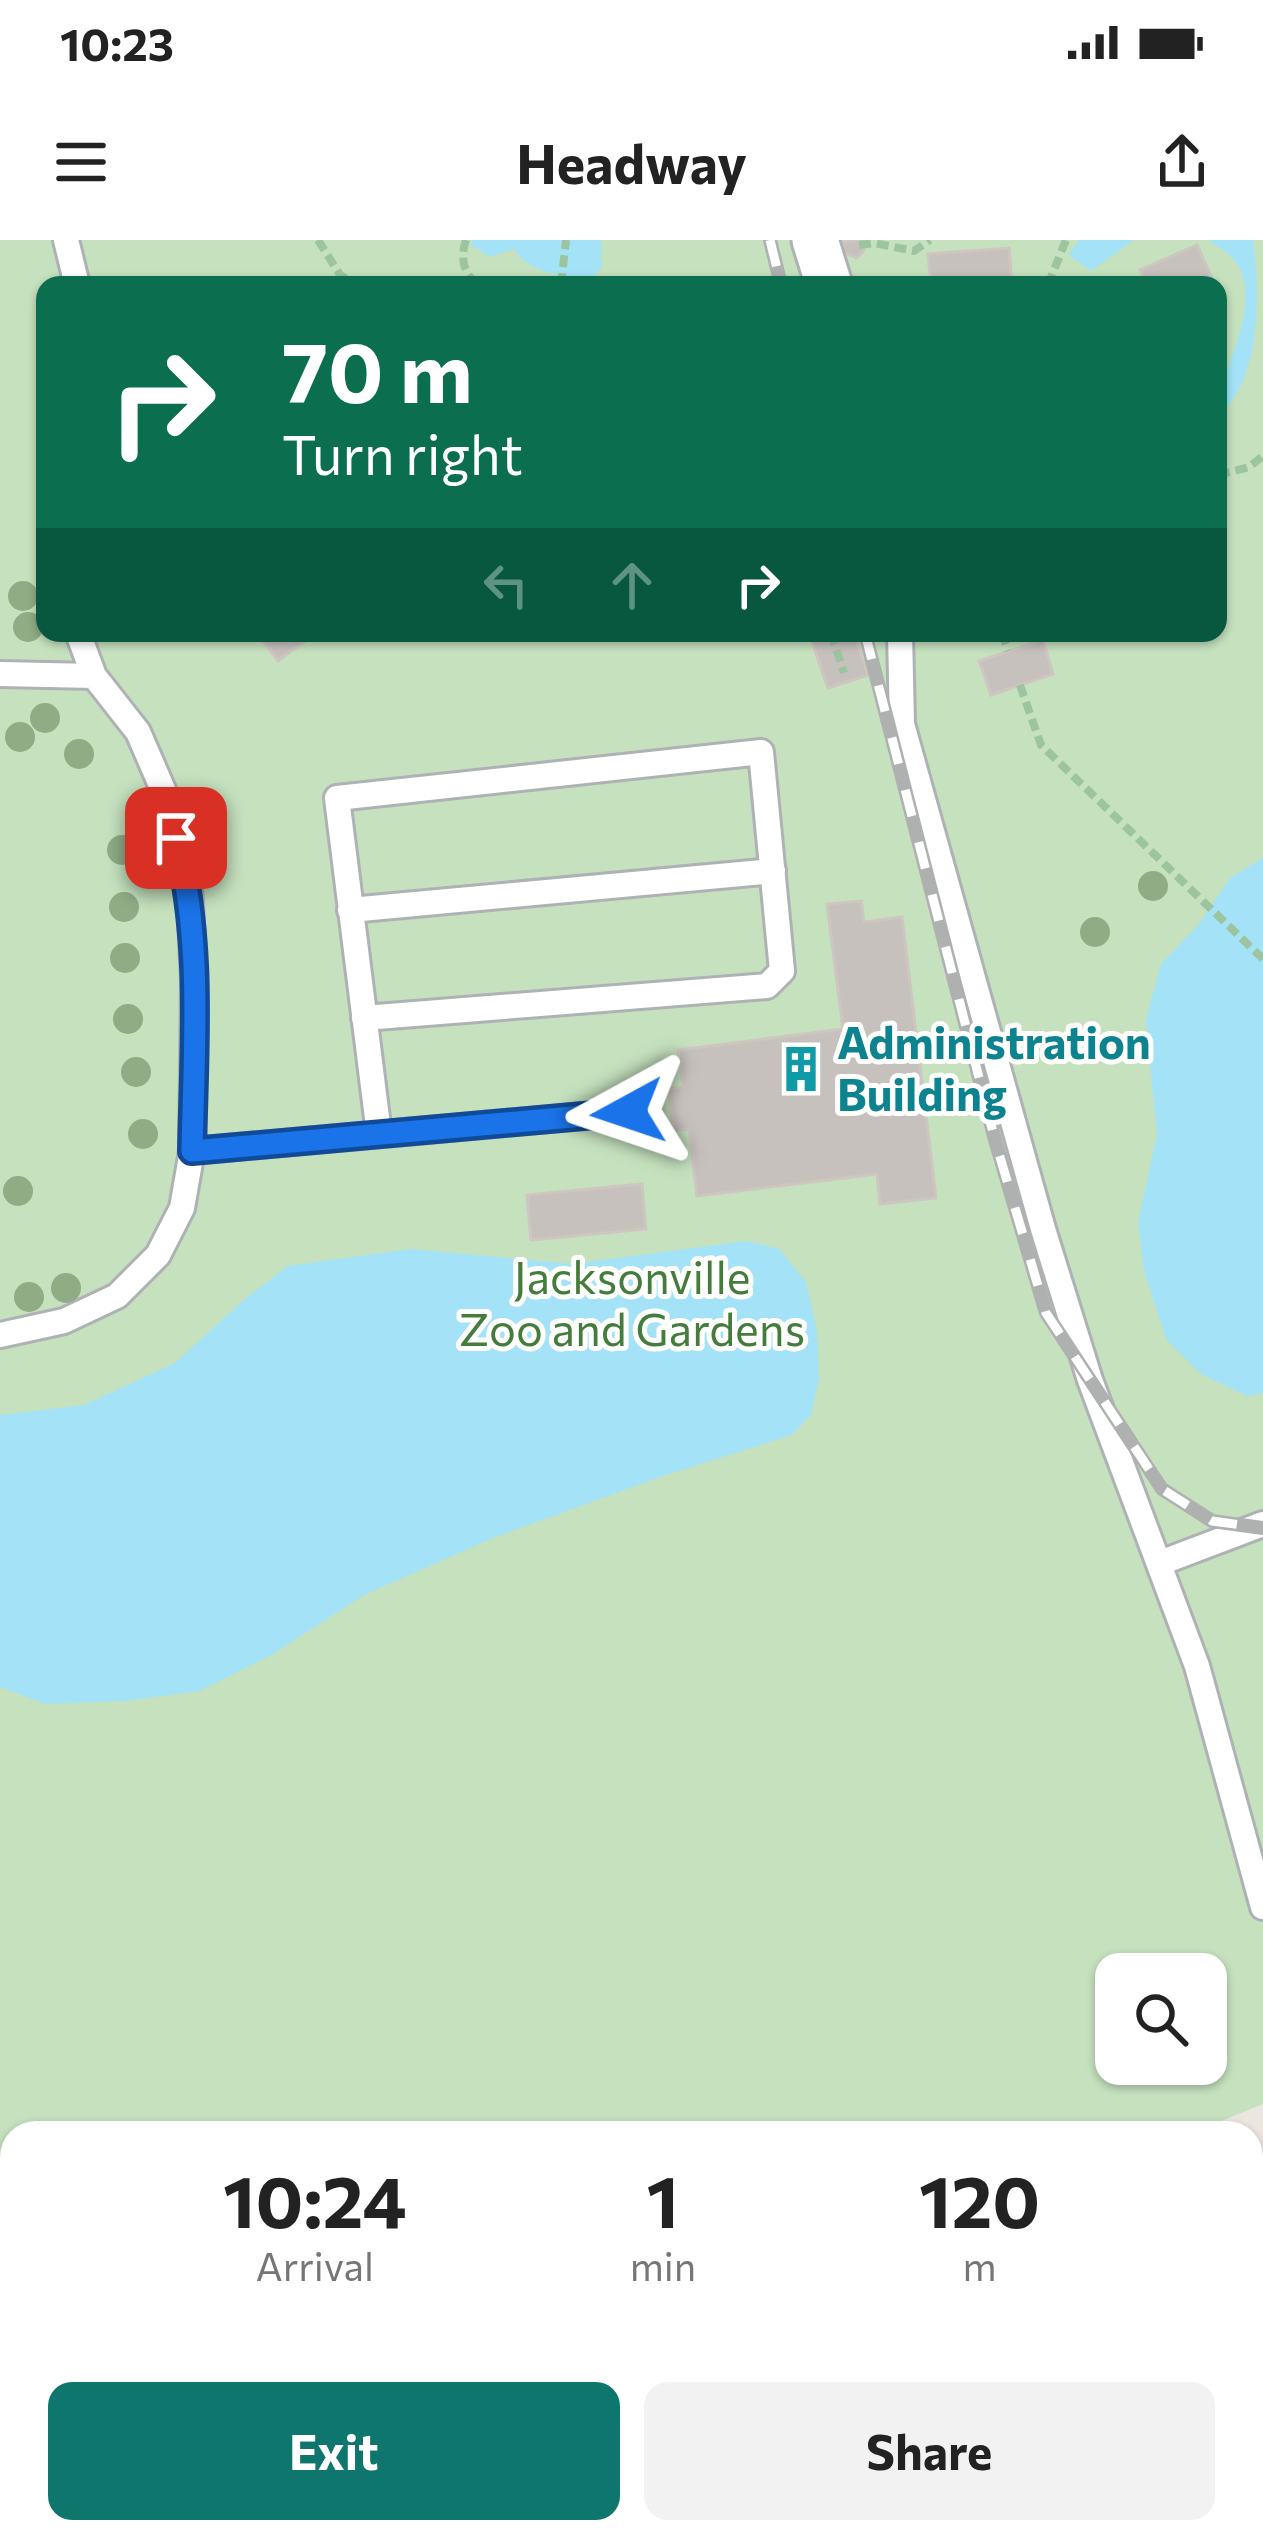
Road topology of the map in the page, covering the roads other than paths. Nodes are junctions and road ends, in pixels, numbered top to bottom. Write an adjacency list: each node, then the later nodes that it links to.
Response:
1 (66, 240): 2 (lane)
2 (74, 276)
3 (81, 642): 6 (lane)
4 (900, 642): 15 (lane)
5 (0, 674): 6 (lane)
6 (94, 676): 12 (lane)
7 (773, 871): 8 (lane); 8 (lane); 9 (lane)
8 (350, 910): 9 (lane)
9 (364, 1018): 11 (lane)
10 (628, 1112): 11 (lane)
11 (379, 1134): 12 (lane)
12 (192, 1151): 13 (lane)
13 (0, 1335)
14 (1263, 1525): 15 (lane)
15 (1160, 1563): 16 (lane)
16 (1263, 1907)

